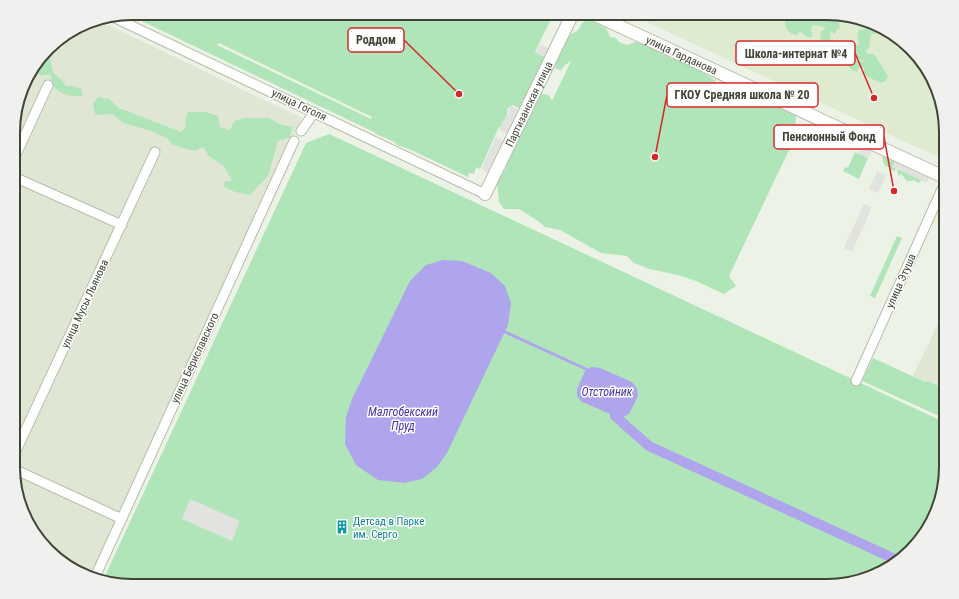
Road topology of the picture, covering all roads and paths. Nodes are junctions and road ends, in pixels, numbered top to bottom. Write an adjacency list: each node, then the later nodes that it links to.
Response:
1 (570, 20): 12 (street, Партизанская улица)
2 (606, 20): 10 (street, улица Гарданова)
3 (121, 21): 5 (street, улица Гоголя)
4 (48, 85): 8 (street)
5 (314, 112): 6 (street); 12 (street, улица Гоголя)
6 (301, 132)
7 (294, 140): 18 (street, улица Бериславского)
8 (20, 147)
9 (155, 152): 14 (street, улица Мусы Льянова)
10 (939, 176)
11 (20, 180): 14 (street)
12 (485, 194)
13 (939, 195): 15 (street, улица Этуша)
14 (122, 225): 16 (street, улица Мусы Льянова)
15 (856, 381)
16 (20, 442)
17 (20, 472): 18 (street)
18 (122, 519): 19 (street, улица Бериславского)
19 (97, 573)

